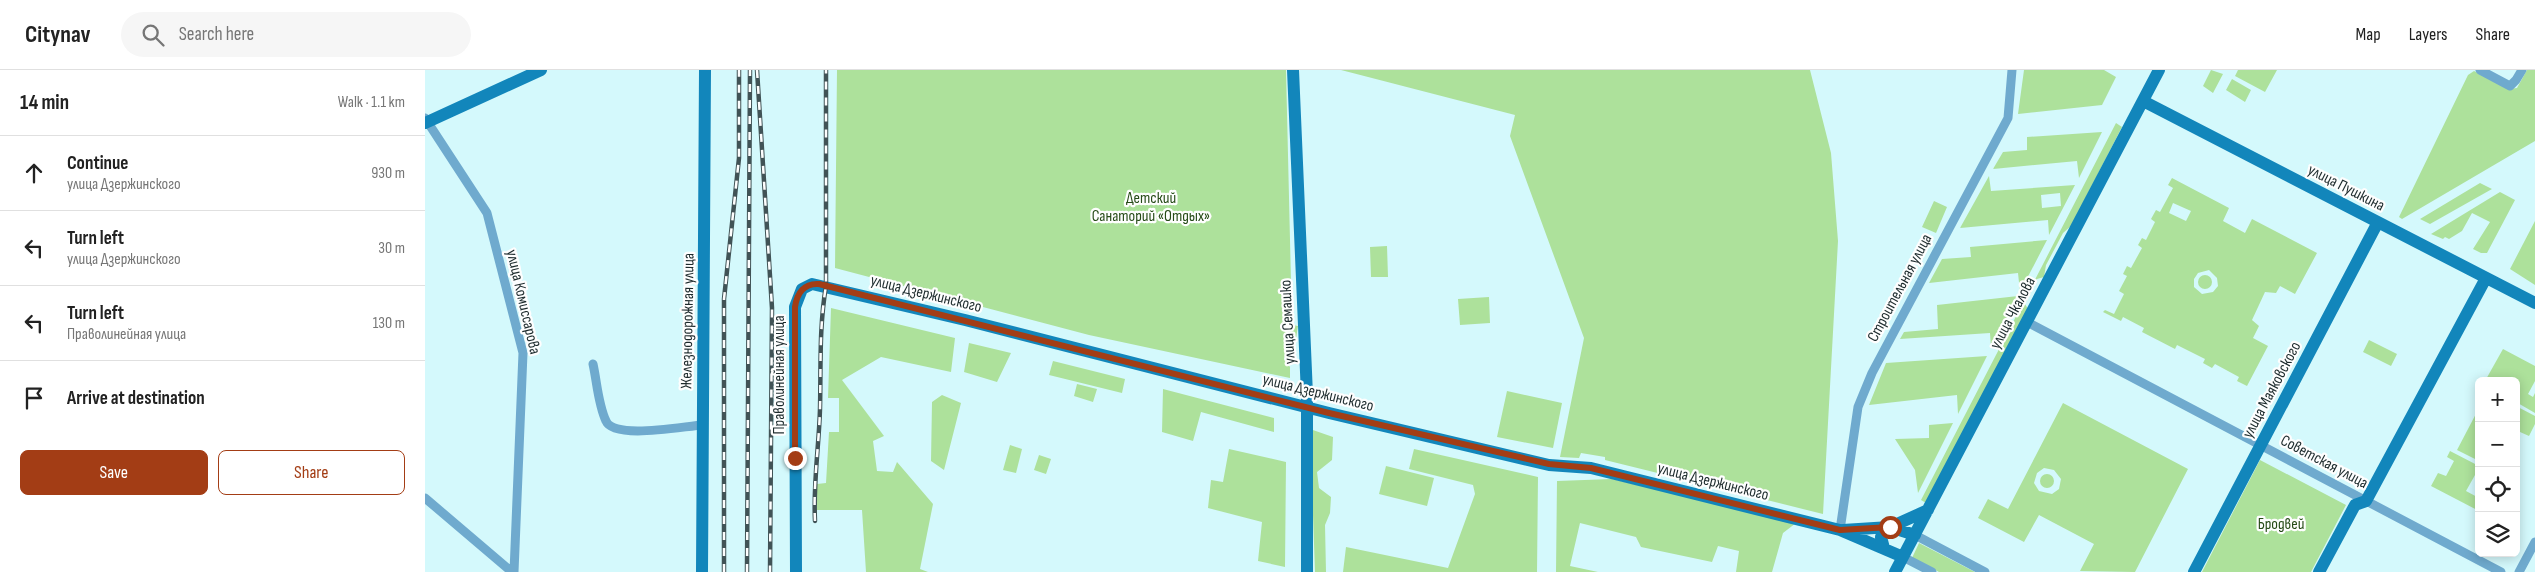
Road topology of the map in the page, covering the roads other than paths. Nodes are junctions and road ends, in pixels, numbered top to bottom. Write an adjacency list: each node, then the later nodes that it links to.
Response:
1 (541, 70): 9 (street)
2 (705, 70): 17 (street, Железнодорожная улица)
3 (1293, 70): 16 (street, улица Семашко)
4 (2012, 70): 23 (street, Строительная улица)
5 (2159, 70): 8 (street, улица Чкалова)
6 (2480, 70): 7 (street)
7 (2522, 70)
8 (2143, 101): 10 (street, улица Пушкина); 14 (street, улица Чкалова)
9 (425, 121): 28 (street, улица Комиссарова)
10 (2378, 222): 11 (street, улица Пушкина); 18 (street, улица Маяковского)
11 (2486, 278): 13 (street, улица Пушкина); 20 (street)
12 (796, 299): 16 (street, улица Дзержинского); 30 (street, Праволинейная улица)
13 (2535, 303)
14 (2027, 322): 18 (street, Советская улица); 21 (street, улица Чкалова)
15 (593, 364): 17 (street)
16 (1307, 408): 23 (street, улица Дзержинского); 31 (street, улица Семашко)
17 (703, 425): 29 (street, Железнодорожная улица)
18 (2261, 445): 20 (street, Советская улица); 35 (street, улица Маяковского)
19 (425, 498): 28 (street)
20 (2366, 500): 36 (street); 37 (street, Советская улица)
21 (1928, 510): 22 (street, улица Дзержинского); 24 (street, улица Чкалова)
22 (1890, 527): 23 (street, улица Дзержинского); 24 (street, улица Дзержинского); 26 (street)
23 (1840, 530): 26 (street, улица Дзержинского)
24 (1915, 535): 27 (street, улица Чкалова); 34 (street)
25 (2535, 542): 38 (street)
26 (1884, 548): 27 (street, улица Дзержинского)
27 (1903, 557): 32 (street, улица Чкалова); 33 (street)
28 (513, 572)
29 (702, 572)
30 (796, 572)
31 (1307, 572)
32 (1895, 572)
33 (1932, 572)
34 (1985, 572)
35 (2194, 572)
36 (2319, 572)
37 (2501, 572)
38 (2519, 572)

